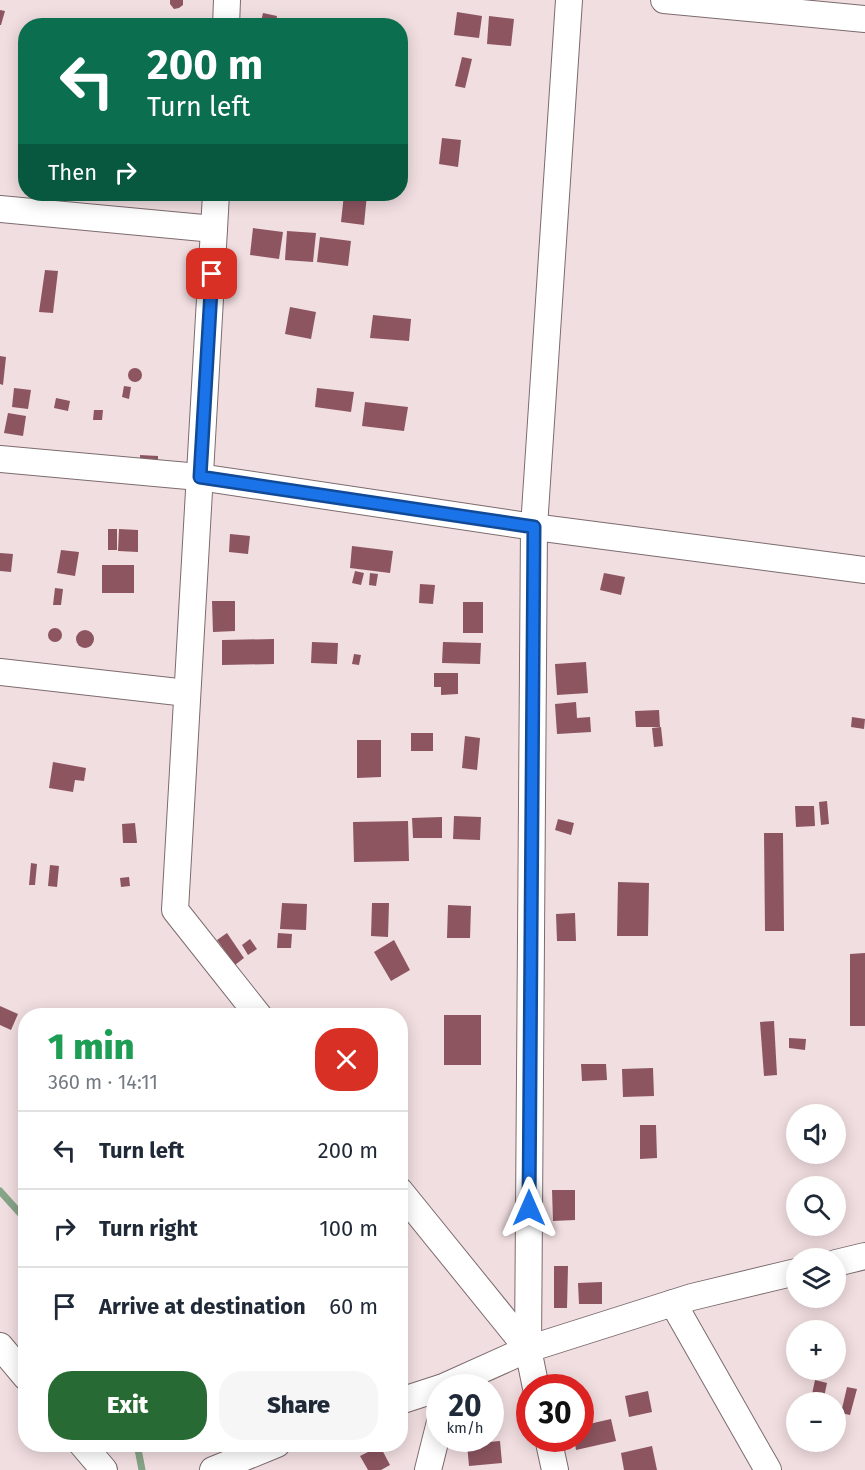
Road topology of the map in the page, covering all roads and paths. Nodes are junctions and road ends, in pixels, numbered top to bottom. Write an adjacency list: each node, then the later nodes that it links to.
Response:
1 (227, 0): 4 (street)
2 (569, 0): 11 (street)
3 (664, 0): 5 (street)
4 (226, 18)
5 (865, 19)
6 (216, 201): 8 (street)
7 (0, 209): 8 (street)
8 (214, 229): 10 (street)
9 (0, 459): 10 (street)
10 (200, 477): 11 (street); 14 (street)
11 (534, 527): 12 (street); 22 (street)
12 (865, 570)
13 (0, 672): 14 (street)
14 (187, 693): 15 (street)
15 (253, 1008)
16 (408, 1201): 22 (street)
17 (865, 1256): 18 (street)
18 (846, 1261)
19 (786, 1274): 20 (street)
20 (673, 1303): 22 (street); 36 (street)
21 (0, 1346): 23 (street)
22 (528, 1349): 24 (street); 25 (street)
23 (18, 1367)
24 (473, 1374)
25 (533, 1374)
26 (426, 1393): 27 (street)
27 (408, 1398)
28 (89, 1452): 32 (street)
29 (257, 1452): 33 (street)
30 (432, 1452): 34 (street)
31 (551, 1452): 35 (street)
32 (104, 1470)
33 (213, 1470)
34 (428, 1470)
35 (555, 1470)
36 (768, 1470)

